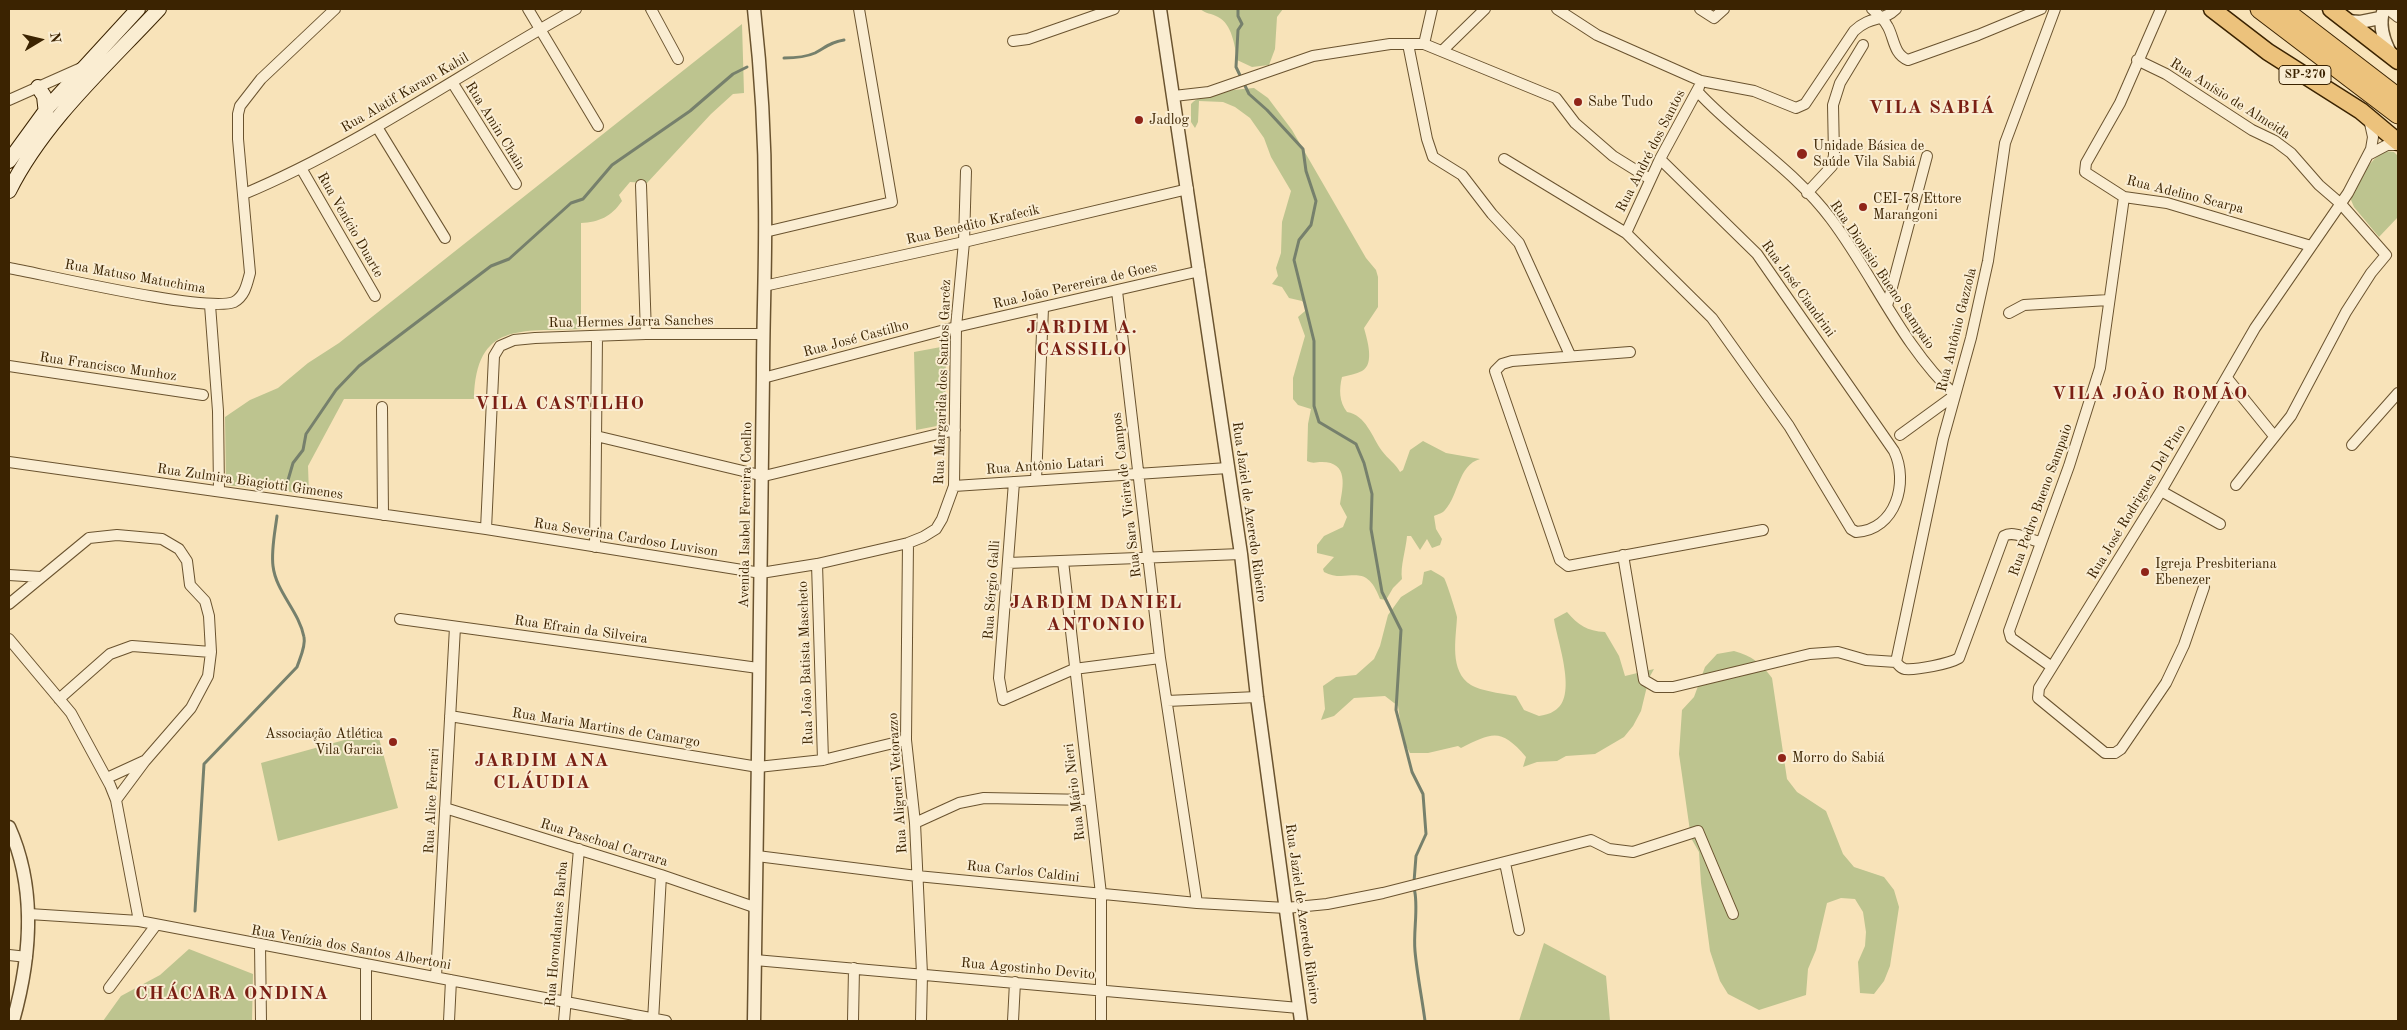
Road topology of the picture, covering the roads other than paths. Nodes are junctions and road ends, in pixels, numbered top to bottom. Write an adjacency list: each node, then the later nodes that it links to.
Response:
1 (159, 9): 58 (main road)
2 (335, 9): 67 (street, Rua Matuso Matuchima)
3 (528, 9): 31 (street)
4 (576, 9): 31 (street, Rua Alatif Karam Kahil)
5 (651, 9): 38 (street)
6 (754, 9): 70 (street, Avenida Isabel Ferreira Coelho)
7 (1114, 9): 32 (street)
8 (1160, 9): 44 (street, Rua Jaziel de Azeredo Ribeiro)
9 (1432, 9): 34 (street)
10 (1485, 9): 36 (street)
11 (1557, 9): 42 (street)
12 (1700, 9): 13 (street)
13 (1724, 9)
14 (1872, 9): 27 (street)
15 (1896, 9): 27 (street)
16 (2012, 9): 29 (street)
17 (2041, 9): 29 (street)
18 (2056, 9): 96 (street, Rua Antônio Gazzola)
19 (2161, 9): 39 (street, Rua Adelino Scarpa)
20 (2212, 9): 49 (highway, SP-270)
21 (2260, 9): 48 (highway, SP-270)
22 (2282, 9): 45 (highway, SP-270)
23 (2331, 9): 30 (highway)
24 (131, 11): 40 (main road)
25 (860, 12): 70 (street)
26 (2384, 12): 28 (street); 30 (street); 37 (street)
27 (1882, 17): 29 (street); 42 (street)
28 (2398, 17)
29 (2011, 21)
30 (2346, 21): 37 (highway)
31 (539, 29): 41 (street, Rua Alatif Karam Kahil); 50 (street)
32 (1013, 41)
33 (1408, 44): 34 (street); 44 (street); 90 (street)
34 (1424, 44): 36 (street)
35 (1863, 45): 66 (street)
36 (1442, 51): 61 (street)
37 (2395, 59)
38 (678, 60)
39 (2138, 60): 68 (street, Rua Adelino Scarpa); 69 (street, Rua Anísio de Almeida)
40 (87, 66): 43 (street); 47 (main road)
41 (452, 82): 51 (street, Rua Alatif Karam Kahil); 62 (street, Rua Amin Chain)
42 (1699, 86): 56 (street, Rua André dos Santos); 66 (street, Rua Dionisio Bueno Sampaio)
43 (38, 87): 46 (street); 47 (main road)
44 (1174, 96): 64 (street, Rua Jaziel de Azeredo Ribeiro)
45 (2398, 98)
46 (9, 100)
47 (46, 111): 57 (main road); 58 (main road)
48 (2398, 114)
49 (2369, 117): 52 (highway, SP-270); 53 (street, Rua José Rodrigues Del Pino)
50 (598, 126)
51 (376, 127): 59 (street, Rua Alatif Karam Kahil); 72 (street)
52 (2398, 143): 53 (street)
53 (2370, 154): 69 (street, Rua José Rodrigues Del Pino)
54 (1927, 156): 82 (street)
55 (1504, 159): 71 (street)
56 (1660, 159): 61 (street, Rua André dos Santos); 102 (street, Rua José Ciandrini)
57 (9, 161)
58 (23, 162): 65 (main road)
59 (300, 168): 67 (street, Rua Alatif Karam Kahil); 79 (street, Rua Venício Duarte)
60 (966, 172): 73 (street, Rua Margarida dos Santos Garcêz)
61 (1650, 179): 71 (street, Rua André dos Santos)
62 (516, 184)
63 (641, 185): 86 (street)
64 (1188, 189): 73 (street, Rua Benedito Krafecik); 76 (street, Rua Jaziel de Azeredo Ribeiro)
65 (9, 191)
66 (1807, 192): 82 (street, Rua Dionisio Bueno Sampaio)
67 (244, 194): 81 (street, Rua Matuso Matuchima)
68 (2124, 197): 74 (street, Rua Adelino Scarpa); 80 (street, Rua Pedro Bueno Sampaio)
69 (2341, 204): 74 (street, Rua José Rodrigues Del Pino); 101 (street, Rua Anísio de Almeida)
70 (765, 232): 77 (street, Avenida Isabel Ferreira Coelho)
71 (1626, 232): 104 (street)
72 (445, 238)
73 (964, 242): 77 (street, Rua Benedito Krafecik); 85 (street, Rua Margarida dos Santos Garcêz)
74 (2311, 246): 93 (street, Rua José Rodrigues Del Pino)
75 (9, 268): 81 (street, Rua Matuso Matuchima)
76 (1200, 271): 78 (street, Rua João Perereira de Goes); 106 (street, Rua Jaziel de Azeredo Ribeiro)
77 (764, 286): 87 (street, Avenida Isabel Ferreira Coelho)
78 (1117, 291): 83 (street, Rua João Perereira de Goes); 107 (street, Rua Sara Vieira de Campos)
79 (375, 296)
80 (2109, 300): 84 (street); 119 (street, Rua Pedro Bueno Sampaio)
81 (210, 305): 113 (street)
82 (1887, 306): 96 (street, Rua Dionisio Bueno Sampaio)
83 (1043, 308): 85 (street, Rua João Perereira de Goes); 109 (street)
84 (2009, 313)
85 (956, 327): 92 (street, Rua José Castilho); 98 (street, Rua Margarida dos Santos Garcêz)
86 (646, 334): 87 (street, Rua Hermes Jarra Sanches); 88 (street, Rua Hermes Jarra Sanches)
87 (763, 334): 92 (street, Avenida Isabel Ferreira Coelho)
88 (597, 336): 100 (street); 117 (street, Rua Hermes Jarra Sanches)
89 (1630, 352): 90 (street)
90 (1570, 355): 123 (street)
91 (9, 366): 95 (street, Rua Francisco Munhoz)
92 (763, 378): 108 (street, Avenida Isabel Ferreira Coelho)
93 (2228, 378): 101 (street); 114 (street, Rua José Rodrigues Del Pino)
94 (2398, 393): 103 (street)
95 (203, 395)
96 (1955, 395): 99 (street); 138 (street, Rua Antônio Gazzola)
97 (382, 407): 115 (street)
98 (955, 430): 108 (street); 112 (street, Rua Margarida dos Santos Garcêz)
99 (1900, 435): 102 (street); 104 (street)
100 (596, 436): 108 (street); 121 (street)
101 (2274, 436): 111 (street)
102 (1885, 439): 104 (street, Rua José Ciandrini)
103 (2352, 445)
104 (1894, 451)
105 (9, 462): 113 (street, Rua Zulmira Biagiotti Gimenes)
106 (1228, 468): 107 (street, Rua Antônio Latari); 122 (street, Rua Jaziel de Azeredo Ribeiro)
107 (1138, 474): 109 (street, Rua Antônio Latari); 124 (street, Rua Sara Vieira de Campos)
108 (764, 476): 128 (street, Avenida Isabel Ferreira Coelho)
109 (1036, 480): 110 (street, Rua Antônio Latari)
110 (1014, 482): 112 (street, Rua Antônio Latari); 126 (street, Rua Sérgio Galli)
111 (2236, 485)
112 (954, 486): 120 (street, Rua Margarida dos Santos Garcêz)
113 (219, 490): 115 (street, Rua Zulmira Biagiotti Gimenes)
114 (2161, 491): 116 (street); 139 (street, Rua José Rodrigues Del Pino)
115 (383, 515): 117 (street, Rua Zulmira Biagiotti Gimenes)
116 (2220, 524)
117 (486, 529): 121 (street, Rua Severina Cardoso Luvison)
118 (1763, 530): 123 (street)
119 (2040, 542): 138 (street); 139 (street, Rua Pedro Bueno Sampaio)
120 (908, 543): 127 (street, Rua Severina Cardoso Luvison); 146 (street, Rua Aligueri Vetorazzo)
121 (595, 547): 128 (street, Rua Severina Cardoso Luvison)
122 (1241, 554): 124 (street); 142 (street, Rua Jaziel de Azeredo Ribeiro)
123 (1623, 556): 138 (street)
124 (1148, 558): 125 (street); 137 (street, Rua Sara Vieira de Campos)
125 (1063, 561): 126 (street); 141 (street, Rua Mário Nieri)
126 (1008, 563): 141 (street, Rua Sérgio Galli)
127 (817, 564): 128 (street, Rua Severina Cardoso Luvison); 148 (street, Rua João Batista Mascheto)
128 (760, 573): 140 (street, Avenida Isabel Ferreira Coelho)
129 (9, 575): 130 (street)
130 (41, 577): 132 (street); 136 (street)
131 (2204, 587): 139 (street, Rua José Rodrigues Del Pino)
132 (9, 604)
133 (400, 619): 134 (street, Rua Efrain da Silveira)
134 (455, 627): 140 (street, Rua Efrain da Silveira); 145 (street, Rua Alice Ferrari)
135 (9, 639): 143 (street)
136 (212, 652): 143 (street); 147 (street)
137 (1160, 658): 141 (street); 144 (street, Rua Sara Vieira de Campos)
138 (1896, 662)
139 (2052, 667)
140 (758, 668): 149 (street, Avenida Isabel Ferreira Coelho)
141 (1074, 669): 152 (street, Rua Mário Nieri)
142 (1257, 697): 144 (street); 164 (street, Rua Jaziel de Azeredo Ribeiro)
143 (59, 699): 150 (street)
144 (1167, 701): 162 (street, Rua Sara Vieira de Campos)
145 (450, 716): 149 (street, Rua Maria Martins de Camargo); 153 (street, Rua Alice Ferrari)
146 (906, 740): 148 (street, Rua Maria Martins de Camargo); 154 (street, Rua Aligueri Vetorazzo)
147 (145, 760): 150 (street); 151 (street)
148 (823, 760): 149 (street, Rua Maria Martins de Camargo)
149 (758, 767): 157 (street, Avenida Isabel Ferreira Coelho)
150 (107, 778): 151 (street)
151 (116, 800): 167 (street)
152 (1090, 800): 154 (street); 161 (street, Rua Mário Nieri)
153 (445, 808): 156 (street, Rua Paschoal Carrara); 177 (street, Rua Alice Ferrari)
154 (915, 823): 160 (street, Rua Aligueri Vetorazzo)
155 (9, 827): 165 (street)
156 (578, 849): 159 (street, Rua Paschoal Carrara); 182 (street, Rua Horondantes Barba)
157 (757, 856): 160 (street, Rua Carlos Caldini); 163 (street, Avenida Isabel Ferreira Coelho)
158 (1505, 863): 164 (street, Rua Carlos Caldini); 166 (street, Rua Carlos Caldini); 169 (street)
159 (661, 875): 163 (street, Rua Paschoal Carrara); 184 (street)
160 (917, 876): 161 (street, Rua Carlos Caldini); 176 (street, Rua Aligueri Vetorazzo)
161 (1101, 894): 162 (street, Rua Carlos Caldini); 181 (street, Rua Mário Nieri)
162 (1198, 903): 164 (street, Rua Carlos Caldini)
163 (754, 907): 173 (street, Avenida Isabel Ferreira Coelho)
164 (1286, 908): 183 (street, Rua Jaziel de Azeredo Ribeiro)
165 (29, 914): 167 (street, Rua Venízia dos Santos Albertoni); 172 (street)
166 (1734, 914)
167 (139, 921): 168 (street, Rua Venízia dos Santos Albertoni)
168 (156, 924): 170 (street, Rua Venízia dos Santos Albertoni); 180 (street)
169 (1520, 930)
170 (260, 945): 174 (street, Rua Venízia dos Santos Albertoni); 186 (street)
171 (9, 955): 172 (street)
172 (27, 957): 185 (street)
173 (755, 960): 175 (street, Rua Agostinho Devito); 191 (street, Avenida Isabel Ferreira Coelho)
174 (366, 964): 177 (street, Rua Venízia dos Santos Albertoni); 187 (street)
175 (854, 968): 176 (street, Rua Agostinho Devito); 192 (street)
176 (922, 974): 179 (street, Rua Agostinho Devito); 193 (street, Rua Aligueri Vetorazzo)
177 (436, 977): 178 (street, Rua Venízia dos Santos Albertoni)
178 (450, 980): 182 (street, Rua Venízia dos Santos Albertoni); 188 (street)
179 (1015, 982): 181 (street, Rua Agostinho Devito); 194 (street)
180 (109, 988)
181 (1102, 990): 183 (street, Rua Agostinho Devito); 195 (street, Rua Mário Nieri)
182 (565, 1002): 184 (street, Rua Venízia dos Santos Albertoni); 189 (street, Rua Horondantes Barba)
183 (1299, 1008): 196 (street, Rua Jaziel de Azeredo Ribeiro)
184 (653, 1020): 190 (street, Rua Venízia dos Santos Albertoni)
185 (13, 1021)
186 (261, 1021)
187 (366, 1021)
188 (449, 1021)
189 (564, 1021)
190 (666, 1021)
191 (754, 1021)
192 (854, 1021)
193 (920, 1021)
194 (1013, 1021)
195 (1102, 1021)
196 (1301, 1021)

